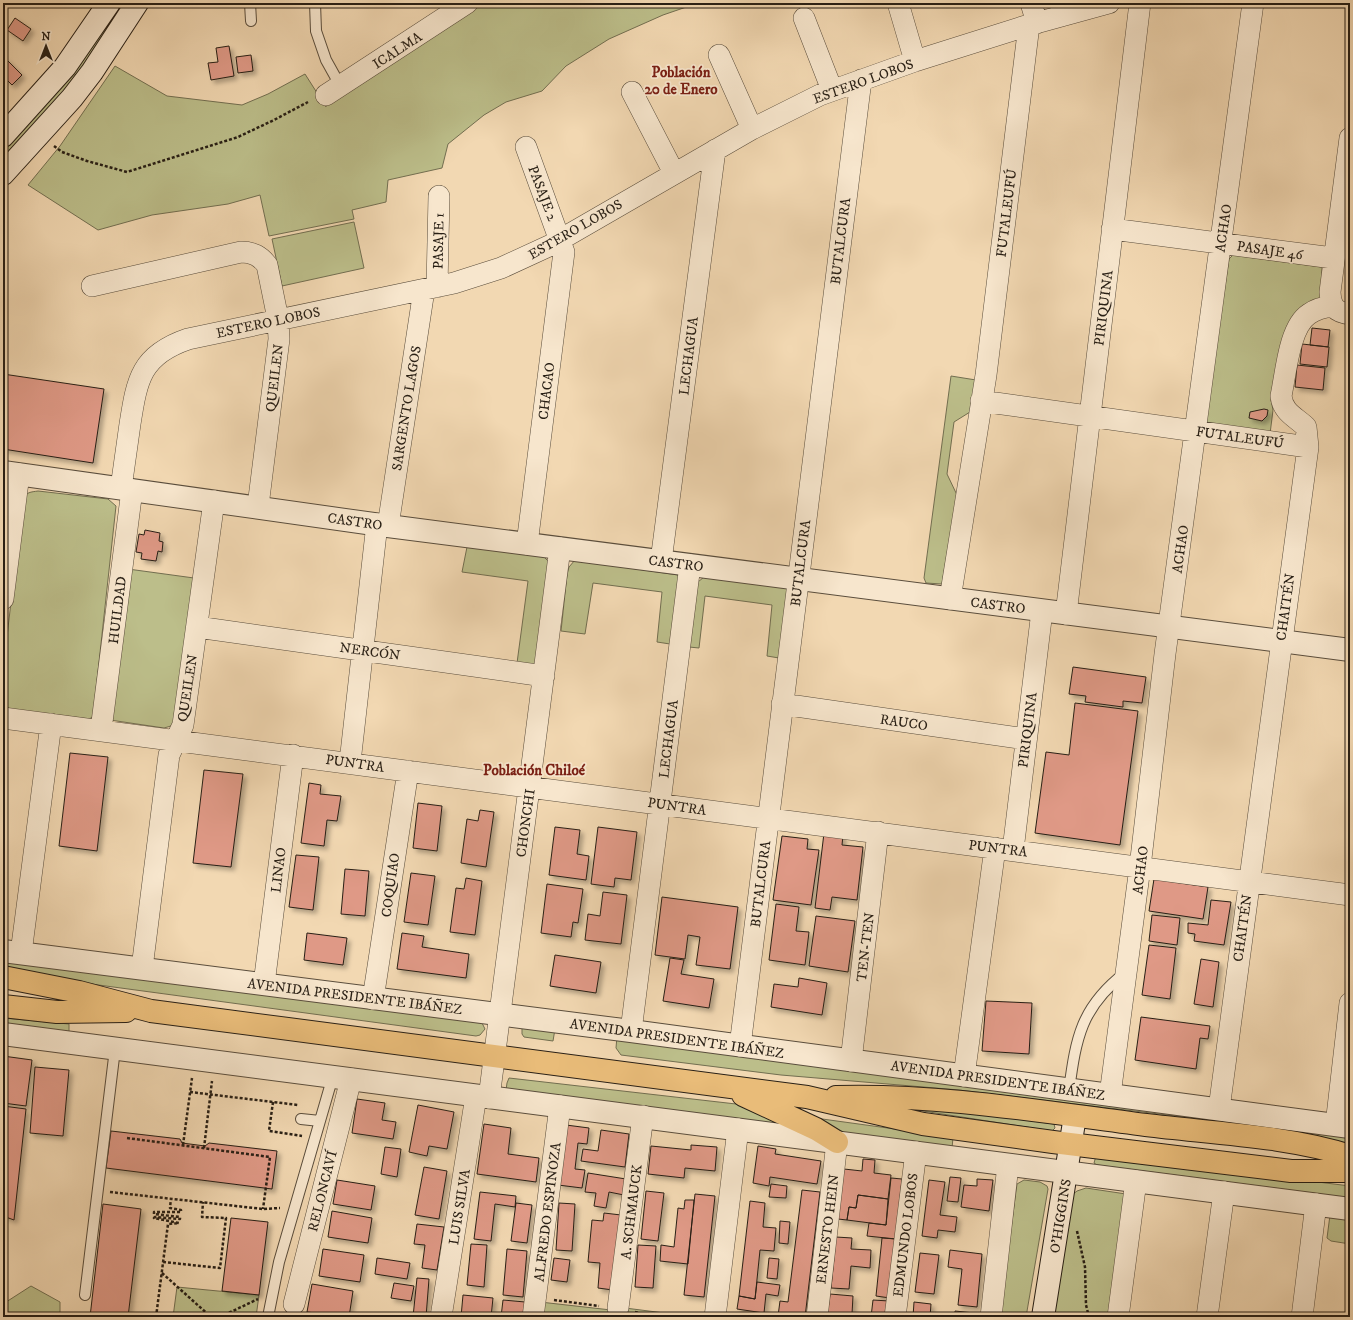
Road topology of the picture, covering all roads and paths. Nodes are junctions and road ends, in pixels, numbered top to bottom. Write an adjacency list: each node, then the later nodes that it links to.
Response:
1 (109, 3): 21 (street)
2 (137, 3): 27 (street)
3 (250, 3): 12 (lane)
4 (315, 3): 18 (lane)
5 (467, 3): 18 (street, ICALMA)
6 (898, 3): 15 (street)
7 (1031, 3): 13 (street, FUTALEUFÚ)
8 (1109, 3): 13 (street, ESTERO LOBOS)
9 (1140, 3): 29 (street, PIRIQUINA)
10 (1253, 3): 31 (street, ACHAO)
11 (804, 18): 17 (street)
12 (251, 21)
13 (1033, 24): 15 (street, ESTERO LOBOS); 37 (street, FUTALEUFÚ)
14 (719, 55): 20 (street)
15 (915, 61): 16 (street, ESTERO LOBOS)
16 (861, 80): 17 (street, ESTERO LOBOS); 50 (street, BUTALCURA)
17 (832, 90): 20 (street, ESTERO LOBOS)
18 (333, 91): 23 (path)
19 (632, 92): 26 (street)
20 (752, 129): 25 (street, ESTERO LOBOS)
21 (3, 136)
22 (1350, 138): 32 (street, CHAITÉN)
23 (50, 143)
24 (526, 147): 30 (street, PASAJE 2)
25 (715, 150): 26 (street, ESTERO LOBOS); 48 (street, LECHAGUA)
26 (674, 173): 30 (street, ESTERO LOBOS)
27 (3, 174)
28 (439, 196): 34 (street, PASAJE 1)
29 (1112, 229): 31 (street, PASAJE 46); 38 (street, PIRIQUINA)
30 (560, 239): 34 (street, ESTERO LOBOS); 46 (street, CHACAO)
31 (1221, 244): 32 (street, PASAJE 46); 39 (street, ACHAO)
32 (1333, 258): 35 (street, CHAITÉN)
33 (92, 286): 36 (street, QUEILEN)
34 (430, 288): 36 (street, ESTERO LOBOS); 45 (street, SARGENTO LAGOS)
35 (1341, 310): 40 (street, CHAITÉN)
36 (278, 319): 42 (street, ESTERO LOBOS); 44 (street, QUEILEN)
37 (981, 401): 38 (street, FUTALEUFÚ); 52 (street, FUTALEUFÚ)
38 (1089, 416): 39 (street, FUTALEUFÚ); 54 (street, PIRIQUINA)
39 (1196, 431): 40 (street, FUTALEUFÚ); 56 (street, ACHAO)
40 (1308, 447): 57 (street, CHAITÉN)
41 (11, 473): 42 (street, CASTRO); 51 (street)
42 (126, 489): 43 (street, CASTRO); 64 (street, HUILDAD)
43 (214, 501): 44 (street, CASTRO); 55 (street, QUEILEN)
44 (258, 506): 45 (street, CASTRO)
45 (383, 525): 46 (street, CASTRO); 58 (street, SARGENTO LAGOS)
46 (526, 544): 47 (street, CASTRO)
47 (560, 548): 48 (street, CASTRO); 60 (street, CHONCHI)
48 (662, 561): 49 (street, CASTRO)
49 (690, 565): 50 (street, CASTRO); 71 (street, LECHAGUA)
50 (798, 579): 52 (street, CASTRO); 61 (street, BUTALCURA)
51 (3, 599)
52 (950, 599): 53 (street, CASTRO)
53 (1042, 611): 54 (street, CASTRO); 65 (street, PIRIQUINA)
54 (1066, 614): 56 (street, CASTRO)
55 (197, 627): 58 (street, NERCÓN); 66 (street, QUEILEN)
56 (1169, 627): 57 (street, CASTRO); 75 (street, ACHAO)
57 (1281, 641): 59 (street, CASTRO); 76 (street, CHAITÉN)
58 (363, 650): 60 (street, NERCÓN); 68 (street, SARGENTO LAGOS)
59 (1350, 650)
60 (544, 676): 70 (street, CHONCHI)
61 (782, 704): 65 (street, RAUCO); 72 (street, BUTALCURA)
62 (3, 718): 63 (street, PUNTRA)
63 (51, 724): 64 (street, PUNTRA); 78 (street)
64 (101, 730): 66 (street, PUNTRA)
65 (1026, 739): 74 (street, PIRIQUINA)
66 (176, 740): 67 (street, PUNTRA); 79 (street, QUEILEN)
67 (293, 755): 68 (street, PUNTRA); 82 (street, LINAO)
68 (350, 762): 69 (street, PUNTRA)
69 (408, 771): 70 (street, PUNTRA); 83 (street, COQUIAO)
70 (529, 786): 71 (street, PUNTRA); 87 (street, CHONCHI)
71 (660, 804): 72 (street, PUNTRA); 88 (street, LECHAGUA)
72 (768, 818): 73 (street, PUNTRA); 90 (street, BUTALCURA)
73 (878, 832): 74 (street, PUNTRA); 93 (street, TEN-TEN)
74 (1004, 849): 75 (street, PUNTRA); 95 (street, PIRIQUINA)
75 (1140, 867): 76 (street, PUNTRA); 80 (street, ACHAO)
76 (1248, 882): 77 (street, PUNTRA); 108 (street, CHAITÉN)
77 (1350, 895)
78 (12, 952): 79 (street, AVENIDA PRESIDENTE IBÁÑEZ)
79 (142, 968): 82 (street, AVENIDA PRESIDENTE IBÁÑEZ)
80 (1127, 972): 99 (lane); 102 (street, ACHAO)
81 (3, 977): 86 (main road, AVENIDA PRESIDENTE IBÁÑEZ)
82 (264, 984): 83 (street, AVENIDA PRESIDENTE IBÁÑEZ)
83 (373, 999): 87 (street, AVENIDA PRESIDENTE IBÁÑEZ)
84 (1350, 1003): 113 (street)
85 (3, 1006): 86 (main road, AVENIDA PRESIDENTE IBÁÑEZ)
86 (151, 1011): 92 (main road, AVENIDA PRESIDENTE IBÁÑEZ)
87 (500, 1014): 88 (street, AVENIDA PRESIDENTE IBÁÑEZ); 92 (street, CHONCHI)
88 (631, 1031): 90 (street, AVENIDA PRESIDENTE IBÁÑEZ)
89 (3, 1034): 91 (street)
90 (740, 1046): 93 (street, AVENIDA PRESIDENTE IBÁÑEZ)
91 (115, 1049): 96 (street); 137 (lane)
92 (494, 1056): 98 (main road, AVENIDA PRESIDENTE IBÁÑEZ); 103 (street, CHONCHI)
93 (851, 1061): 95 (street, AVENIDA PRESIDENTE IBÁÑEZ)
94 (193, 1070): 100 (path)
95 (964, 1076): 99 (street, AVENIDA PRESIDENTE IBÁÑEZ)
96 (342, 1078): 103 (street); 107 (lane); 138 (street, RELONCAVÍ)
97 (212, 1080): 101 (path)
98 (724, 1086): 104 (main road, AVENIDA PRESIDENTE IBÁÑEZ); 117 (main road)
99 (1069, 1090): 102 (street, AVENIDA PRESIDENTE IBÁÑEZ)
100 (190, 1092): 101 (path); 118 (path)
101 (210, 1094): 105 (path); 120 (path)
102 (1110, 1095): 108 (street, AVENIDA PRESIDENTE IBÁÑEZ)
103 (482, 1097): 106 (street); 146 (street, LUIS SILVA)
104 (806, 1097): 110 (main road, AVENIDA PRESIDENTE IBÁÑEZ); 119 (main road, AVENIDA PRESIDENTE IBÁÑEZ)
105 (273, 1102): 107 (path); 115 (path)
106 (560, 1106): 109 (street); 139 (street, ALFREDO ESPINOZA)
107 (324, 1109): 112 (lane)
108 (1218, 1109): 113 (street, AVENIDA PRESIDENTE IBÁÑEZ)
109 (643, 1116): 114 (street); 140 (street, A. SCHMAUCK)
110 (1075, 1116): 119 (street, O'HIGGINS); 122 (main road, AVENIDA PRESIDENTE IBÁÑEZ)
111 (301, 1120): 112 (lane)
112 (320, 1121): 136 (lane)
113 (1343, 1126)
114 (738, 1129): 117 (street); 147 (street)
115 (291, 1136)
116 (127, 1138): 118 (path)
117 (837, 1142): 121 (street); 148 (street, ERNESTO HEIN)
118 (183, 1145): 120 (path)
119 (1071, 1145): 124 (main road, AVENIDA PRESIDENTE IBÁÑEZ); 125 (street, O'HIGGINS)
120 (204, 1148): 130 (path)
121 (916, 1152): 123 (street); 149 (street, EDMUNDO LOBOS)
122 (1350, 1156)
123 (1008, 1165): 125 (street); 150 (street)
124 (1350, 1171)
125 (1067, 1172): 126 (street); 151 (street, O'HIGGINS)
126 (1136, 1181): 128 (street); 153 (street)
127 (116, 1192): 129 (path)
128 (1224, 1192): 131 (street); 154 (street)
129 (171, 1198): 130 (path); 134 (path)
130 (203, 1202): 134 (path)
131 (1316, 1204): 132 (street); 155 (street)
132 (1350, 1209)
133 (1076, 1225): 152 (path)
134 (163, 1262): 135 (path)
135 (162, 1273): 141 (path); 143 (path)
136 (272, 1292): 144 (path); 145 (lane)
137 (85, 1295)
138 (294, 1304)
139 (535, 1307): 140 (path)
140 (618, 1308)
141 (157, 1315): 142 (path)
142 (188, 1317)
143 (211, 1317)
144 (220, 1317)
145 (268, 1317)
146 (441, 1317)
147 (714, 1317)
148 (817, 1317)
149 (894, 1317)
150 (991, 1317)
151 (1043, 1317)
152 (1088, 1317)
153 (1118, 1317)
154 (1208, 1317)
155 (1302, 1317)

